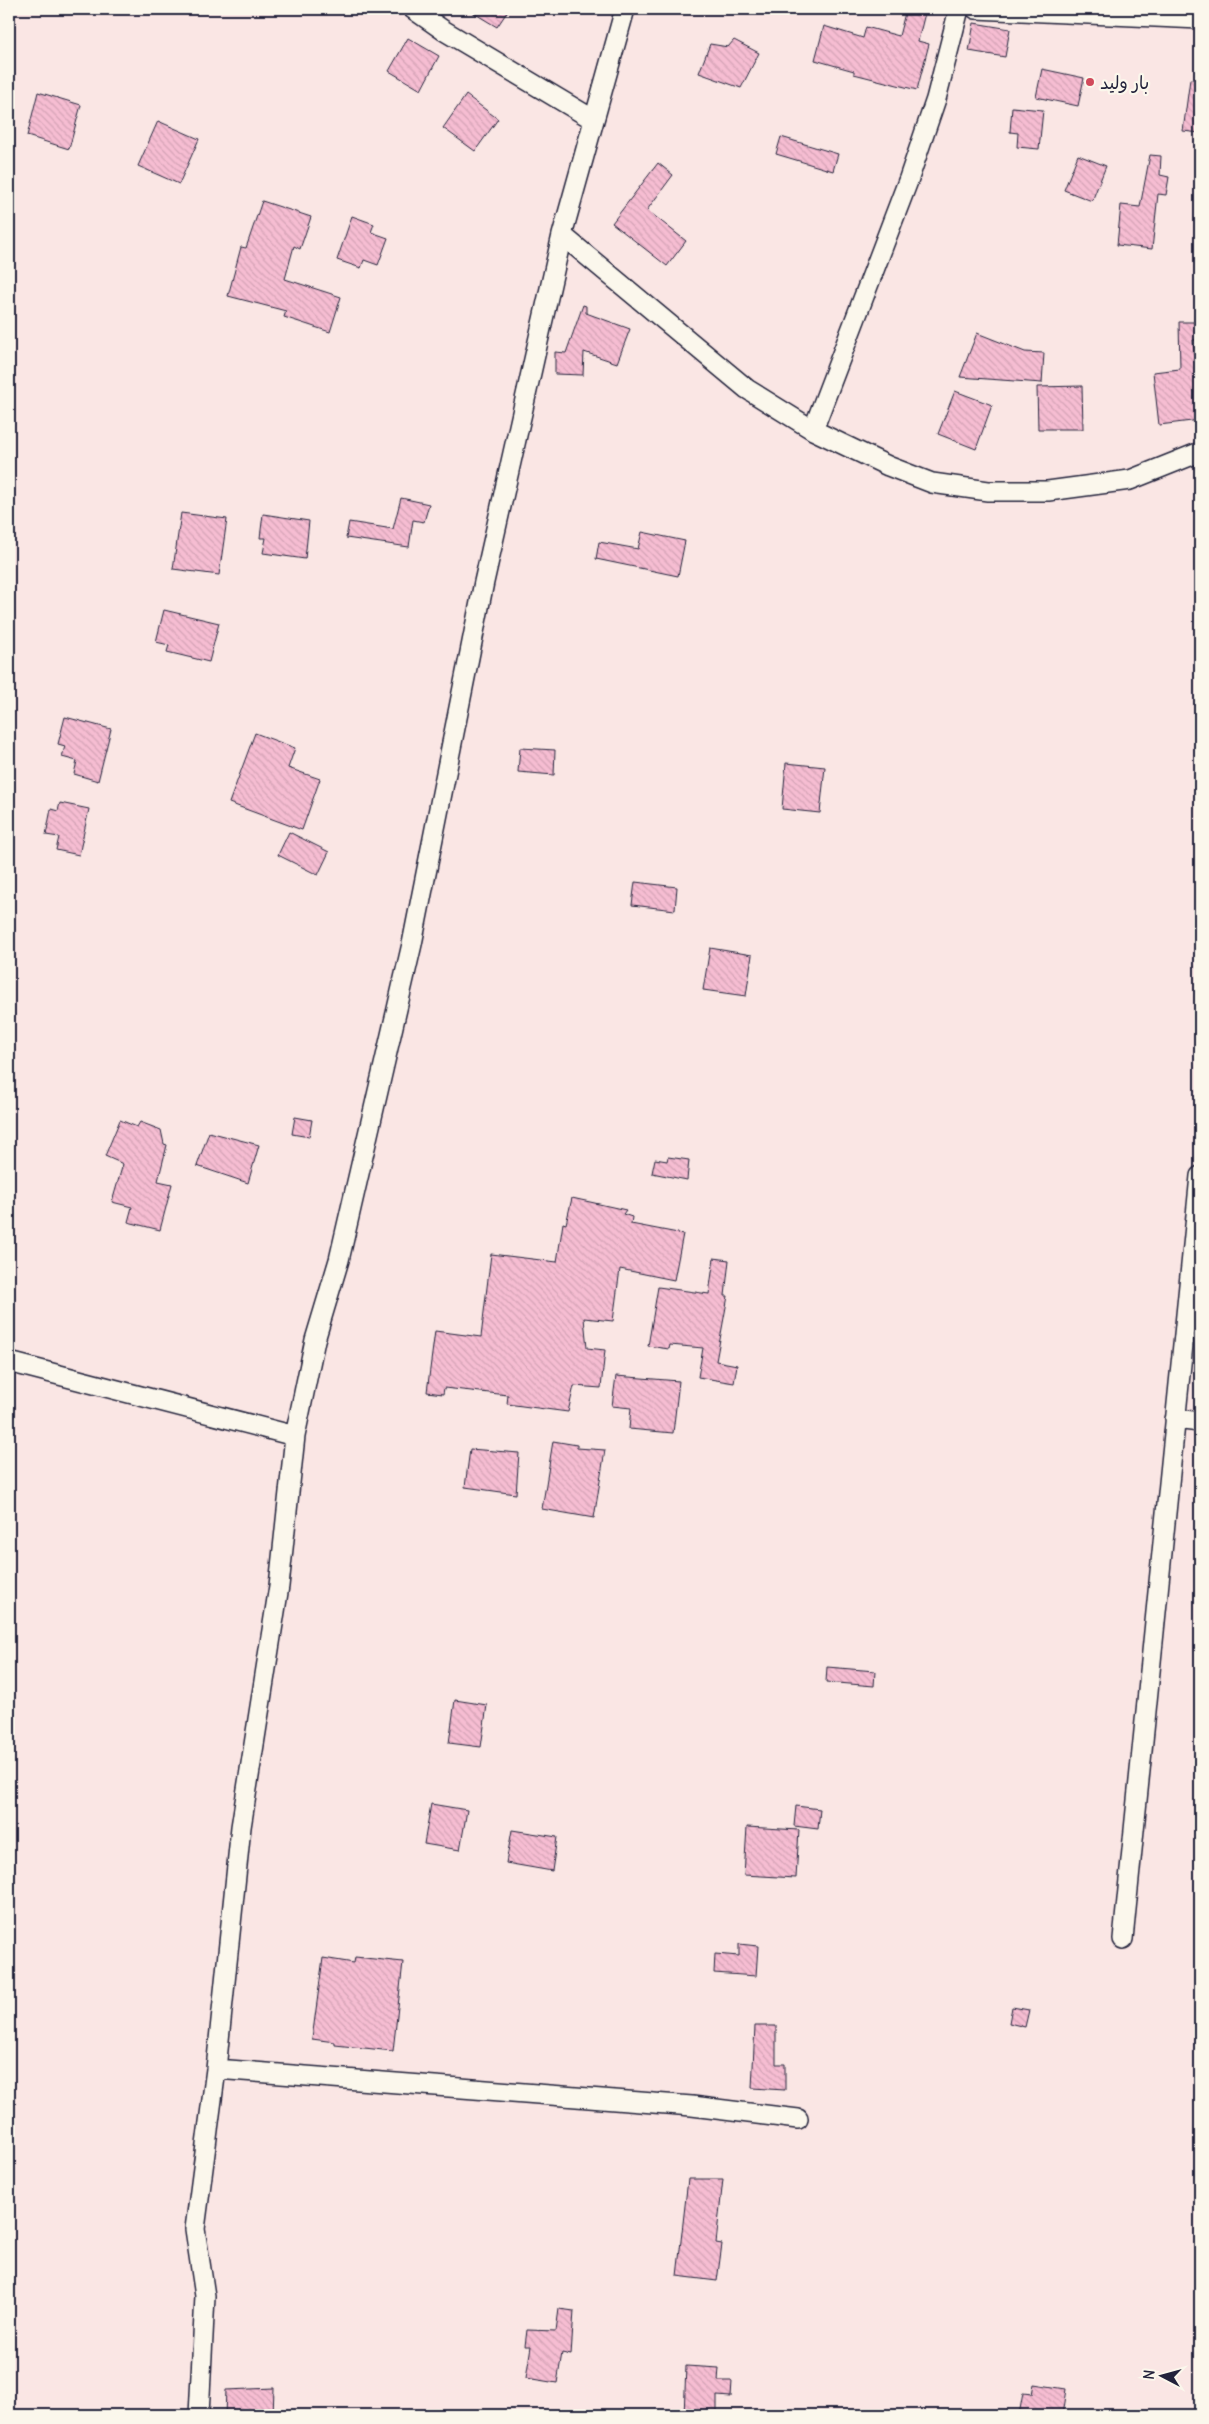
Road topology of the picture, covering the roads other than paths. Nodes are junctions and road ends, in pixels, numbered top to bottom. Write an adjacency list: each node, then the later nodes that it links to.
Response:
1 (413, 9): 6 (street)
2 (625, 9): 6 (street)
3 (959, 9): 8 (street)
4 (976, 9): 5 (street)
5 (1200, 19)
6 (594, 120): 7 (street)
7 (562, 235): 8 (street); 14 (street)
8 (812, 430): 9 (street)
9 (1200, 452)
10 (1200, 1176): 12 (street)
11 (9, 1362): 14 (street)
12 (1175, 1419): 13 (street); 15 (street)
13 (1200, 1422)
14 (295, 1436): 16 (street)
15 (1123, 1939)
16 (216, 2069): 17 (street); 18 (street)
17 (798, 2119)
18 (199, 2415)

